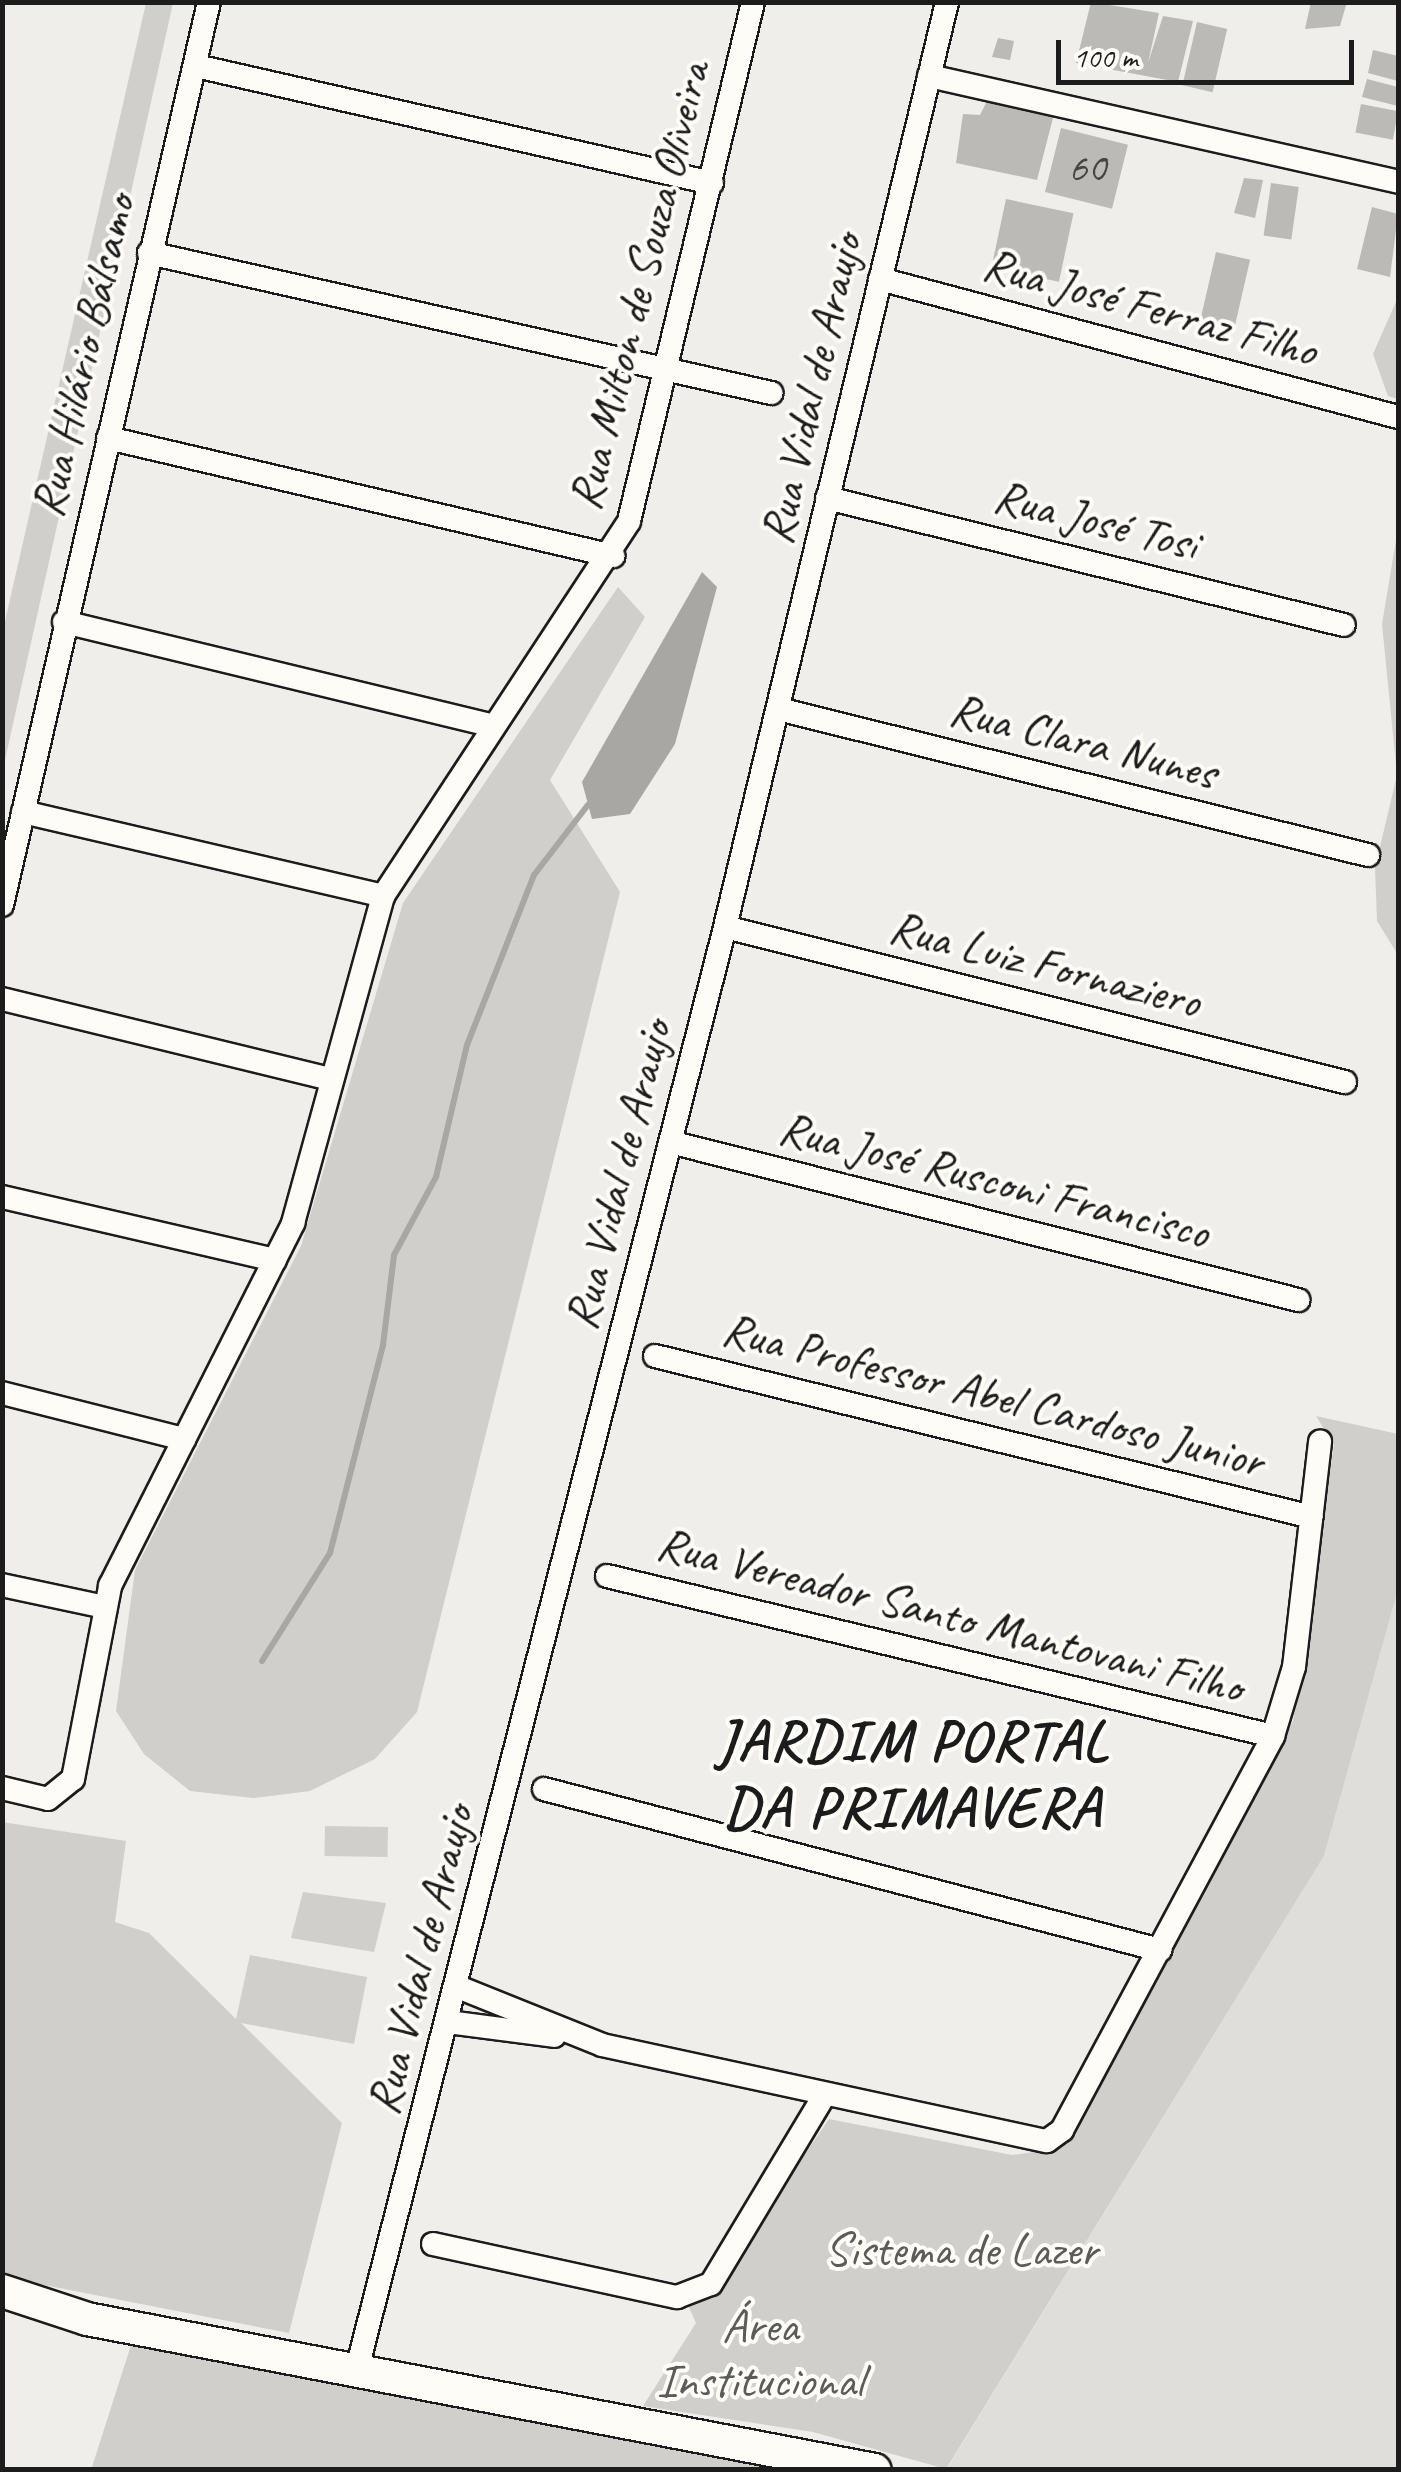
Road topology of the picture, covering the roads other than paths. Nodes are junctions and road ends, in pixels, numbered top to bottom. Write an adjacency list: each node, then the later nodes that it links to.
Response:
1 (209, 2): 4 (street, Rua Hilário Bálsamo)
2 (753, 2): 7 (street, Rua Milton de Souza Oliveira)
3 (947, 2): 5 (street, Rua Vidal de Araujo)
4 (196, 66): 7 (street); 8 (street, Rua Hilário Bálsamo)
5 (929, 76): 6 (street); 9 (street, Rua Vidal de Araujo)
6 (1398, 182)
7 (712, 183): 10 (street, Rua Milton de Souza Oliveira)
8 (149, 253): 10 (street); 13 (street, Rua Hilário Bálsamo)
9 (880, 279): 12 (street, Rua José Ferraz Filho); 14 (street, Rua Vidal de Araujo)
10 (666, 368): 11 (street); 15 (street, Rua Milton de Souza Oliveira)
11 (771, 393)
12 (1398, 416)
13 (108, 438): 15 (street); 16 (street, Rua Hilário Bálsamo)
14 (827, 498): 17 (street, Rua José Tosi); 18 (street, Rua Vidal de Araujo)
15 (613, 556): 19 (street, Rua Milton de Souza Oliveira)
16 (64, 622): 19 (street); 20 (street, Rua Hilário Bálsamo)
17 (1344, 625)
18 (778, 709): 21 (street, Rua Clara Nunes); 24 (street, Rua Vidal de Araujo)
19 (493, 726): 22 (street, Rua Milton de Souza Oliveira)
20 (22, 812): 22 (street); 23 (street, Rua Hilário Bálsamo)
21 (1368, 855)
22 (383, 896): 26 (street, Rua Milton de Souza Oliveira)
23 (2, 904)
24 (725, 928): 27 (street, Rua Luiz Fornaziero); 28 (street, Rua Vidal de Araujo)
25 (2, 999): 26 (street)
26 (331, 1079): 30 (street, Rua Milton de Souza Oliveira)
27 (1345, 1082)
28 (670, 1142): 31 (street, Rua José Rusconi Francisco); 44 (street, Rua Vidal de Araujo)
29 (2, 1196): 30 (street)
30 (276, 1260): 34 (street, Rua Milton de Souza Oliveira)
31 (1298, 1300)
32 (655, 1356): 36 (street, Rua Professor Abel Cardoso Junior)
33 (2, 1393): 34 (street)
34 (184, 1439): 39 (street, Rua Milton de Souza Oliveira)
35 (1320, 1440): 36 (street)
36 (1312, 1517): 40 (street)
37 (607, 1576): 40 (street, Rua Vereador Santo Mantovani Filho)
38 (2, 1585): 39 (street)
39 (105, 1607): 41 (street, Rua Milton de Souza Oliveira)
40 (1273, 1736): 43 (street)
41 (2, 1788)
42 (544, 1789): 43 (street)
43 (1160, 1950): 47 (street)
44 (458, 1987): 45 (street, Rua Vidal de Araujo); 46 (street)
45 (448, 2022): 46 (street); 50 (street, Rua Vidal de Araujo)
46 (584, 2040): 47 (street)
47 (822, 2099): 48 (street)
48 (433, 2244)
49 (2, 2290): 50 (main road)
50 (358, 2365): 51 (main road)
51 (875, 2470)

